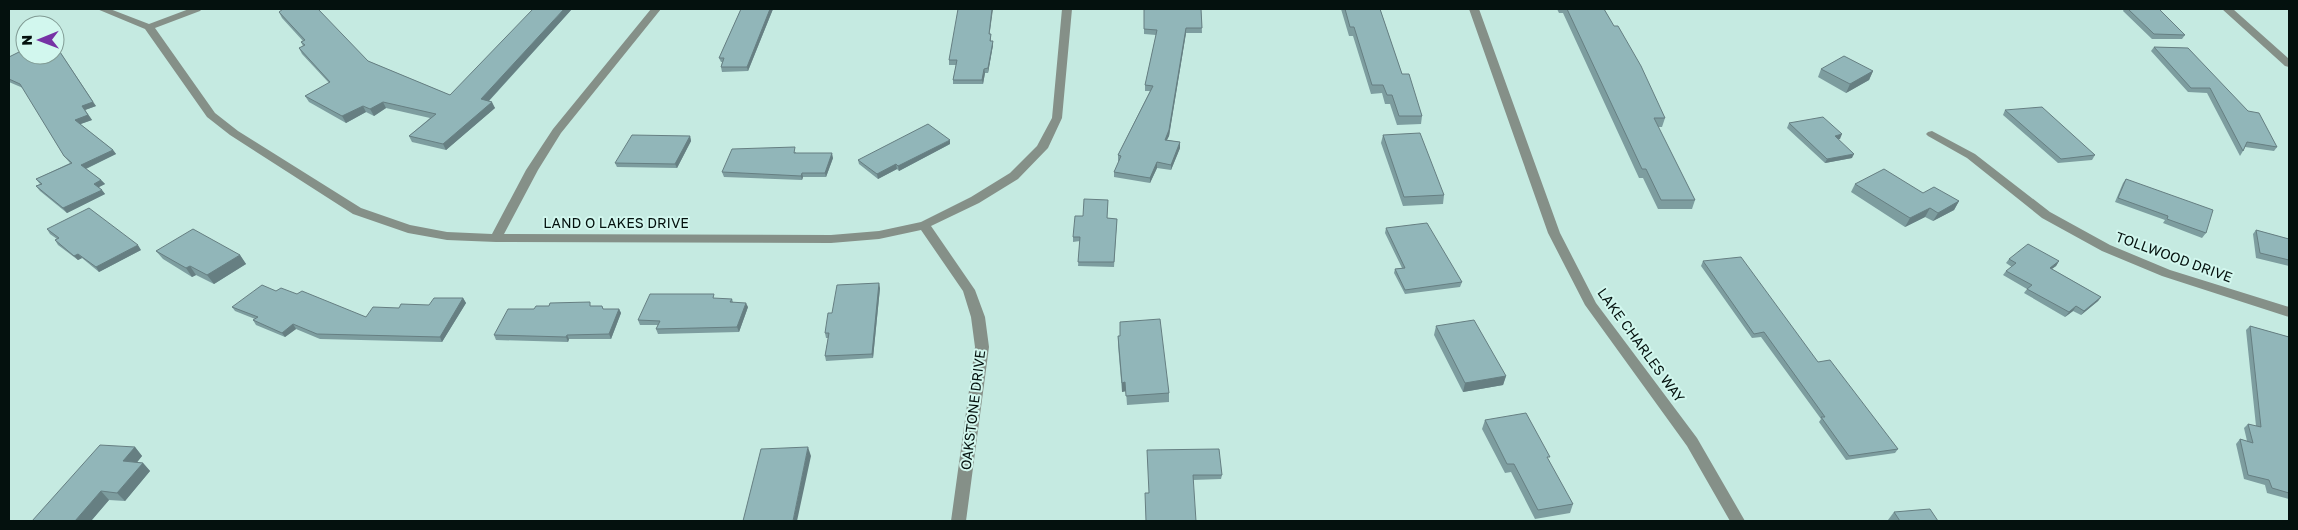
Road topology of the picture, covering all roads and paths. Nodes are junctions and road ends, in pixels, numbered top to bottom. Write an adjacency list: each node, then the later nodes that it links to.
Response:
1 (102, 9): 7 (street)
2 (197, 9): 7 (street)
3 (656, 9): 11 (street)
4 (1067, 9): 10 (street, LAND O LAKES DRIVE)
5 (1474, 9): 14 (street, LAKE CHARLES WAY)
6 (2227, 9): 8 (street)
7 (149, 27): 11 (street, LAND O LAKES DRIVE)
8 (2289, 64)
9 (1932, 134): 12 (street, TOLLWOOD DRIVE)
10 (924, 225): 11 (street, LAND O LAKES DRIVE); 13 (street, OAKSTONE DRIVE)
11 (496, 238)
12 (2289, 312)
13 (959, 521)
14 (1738, 521)

